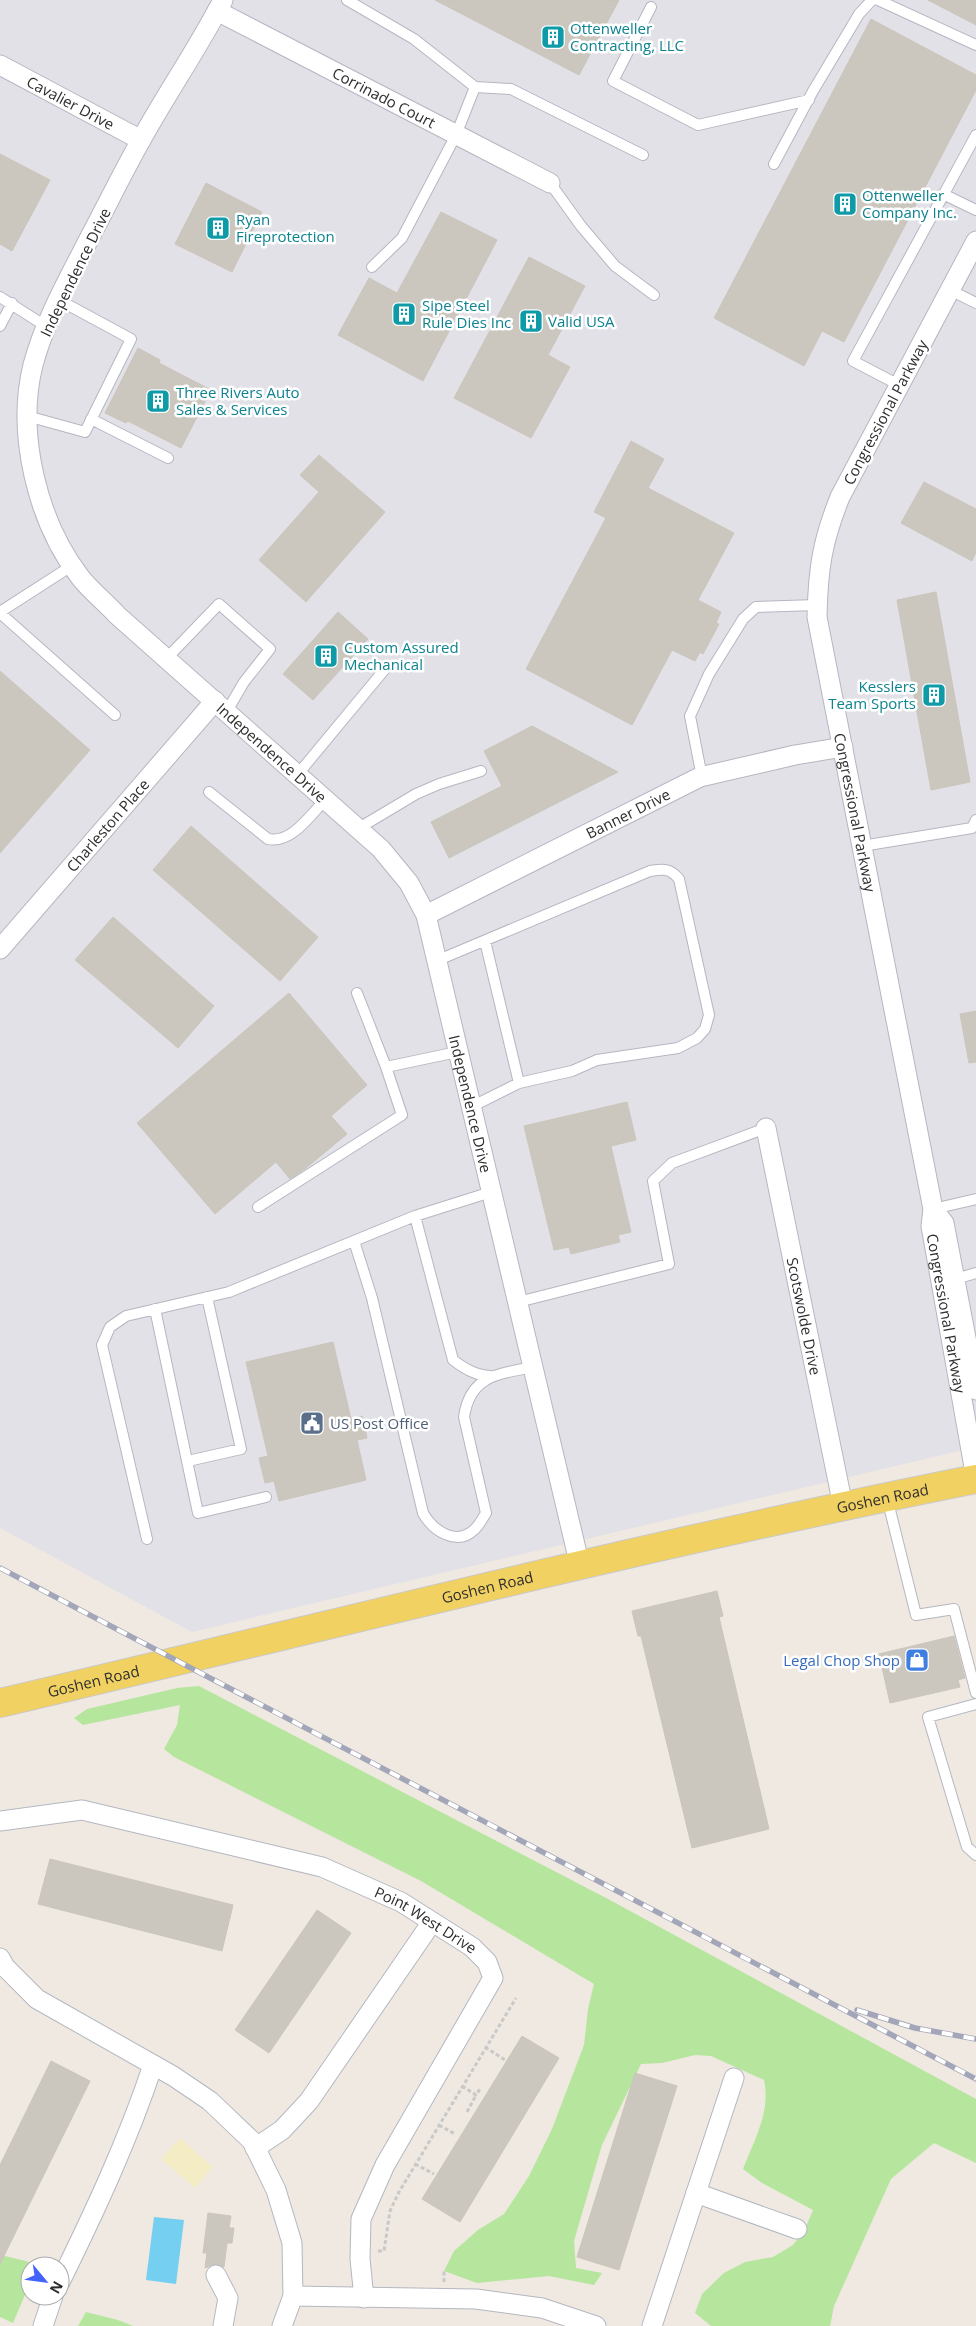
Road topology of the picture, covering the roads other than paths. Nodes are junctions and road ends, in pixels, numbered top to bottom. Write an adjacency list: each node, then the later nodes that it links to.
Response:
1 (347, 0): 8 (lane)
2 (872, 0): 9 (lane)
3 (878, 0): 6 (lane)
4 (220, 6): 10 (street, Corrinado Court); 12 (street, Independence Drive)
5 (651, 7): 9 (lane)
6 (976, 45)
7 (0, 66): 12 (street, Cavalier Drive)
8 (475, 87): 10 (lane); 13 (lane)
9 (808, 100): 14 (lane)
10 (456, 135): 15 (street, Corrinado Court); 19 (lane)
11 (976, 135): 16 (lane)
12 (141, 140): 23 (street, Independence Drive)
13 (643, 155)
14 (774, 164)
15 (550, 183): 21 (lane)
16 (943, 194): 17 (lane); 28 (lane)
17 (976, 210)
18 (976, 241): 20 (street, Congressional Parkway)
19 (372, 267)
20 (950, 290): 24 (lane); 28 (street, Congressional Parkway)
21 (654, 295)
22 (0, 297): 25 (lane)
23 (59, 300): 27 (street, Independence Drive); 30 (lane)
24 (976, 303)
25 (12, 304): 26 (lane); 27 (lane)
26 (0, 326)
27 (47, 326): 29 (street, Independence Drive)
28 (899, 386): 33 (street, Congressional Parkway)
29 (27, 416): 30 (lane); 32 (street, Independence Drive)
30 (91, 419): 31 (lane)
31 (168, 458)
32 (73, 565): 34 (lane); 35 (street, Independence Drive)
33 (817, 606): 39 (street, Congressional Parkway); 42 (lane)
34 (0, 612): 38 (lane)
35 (166, 658): 37 (street, Independence Drive); 37 (lane)
36 (385, 670): 41 (lane)
37 (221, 706): 41 (street, Independence Drive); 50 (street, Charleston Place)
38 (115, 715)
39 (843, 747): 42 (street, Banner Drive); 47 (street, Congressional Parkway)
40 (481, 771): 46 (lane)
41 (298, 774): 44 (street, Independence Drive)
42 (702, 777): 48 (street, Banner Drive)
43 (209, 792): 44 (lane)
44 (326, 799): 46 (street, Independence Drive)
45 (976, 820): 47 (lane)
46 (359, 828): 48 (street, Independence Drive)
47 (862, 846): 61 (street, Congressional Parkway)
48 (426, 915): 51 (street, Independence Drive)
49 (484, 941): 51 (lane); 55 (lane); 55 (lane)
50 (0, 949)
51 (436, 961): 53 (street, Independence Drive)
52 (357, 993): 54 (lane)
53 (457, 1052): 54 (lane); 56 (street, Independence Drive)
54 (386, 1067): 60 (lane)
55 (519, 1083): 56 (lane)
56 (471, 1107): 58 (street, Independence Drive)
57 (766, 1128): 67 (lane); 76 (street, Scotswolde Drive)
58 (492, 1192): 62 (lane); 67 (street, Independence Drive)
59 (976, 1199): 61 (lane)
60 (258, 1207)
61 (933, 1209): 65 (street, Congressional Parkway)
62 (415, 1216): 63 (lane); 70 (lane)
63 (354, 1241): 66 (lane); 70 (lane)
64 (976, 1273): 65 (lane)
65 (949, 1280): 71 (street, Congressional Parkway); 73 (street, Congressional Parkway)
66 (206, 1298): 68 (lane); 72 (lane)
67 (518, 1302): 69 (street, Independence Drive)
68 (155, 1309): 72 (lane); 77 (lane)
69 (533, 1367): 70 (lane); 78 (street, Independence Drive)
70 (490, 1376)
71 (976, 1390)
72 (188, 1461): 74 (lane)
73 (976, 1478): 75 (main road, Goshen Road)
74 (266, 1497)
75 (887, 1497): 76 (main road, Goshen Road); 79 (lane)
76 (843, 1506): 78 (main road, Goshen Road)
77 (146, 1539)
78 (580, 1566): 80 (main road, Goshen Road)
79 (976, 1693)
80 (0, 1703)
81 (976, 1704): 83 (lane)
82 (0, 1821): 84 (street, Point West Drive)
83 (976, 1855)
84 (432, 1922): 88 (street); 94 (street, Point West Drive)
85 (0, 1958): 86 (street)
86 (153, 2065): 88 (street); 91 (street)
87 (734, 2078): 89 (street)
88 (255, 2148): 93 (street)
89 (696, 2192): 90 (street); 100 (street)
90 (797, 2229)
91 (70, 2262)
92 (216, 2274): 97 (street)
93 (293, 2296): 94 (street); 98 (street)
94 (364, 2298): 99 (street)
95 (49, 2306): 96 (street)
96 (42, 2326)
97 (223, 2326)
98 (282, 2326)
99 (596, 2326)
100 (652, 2326)

